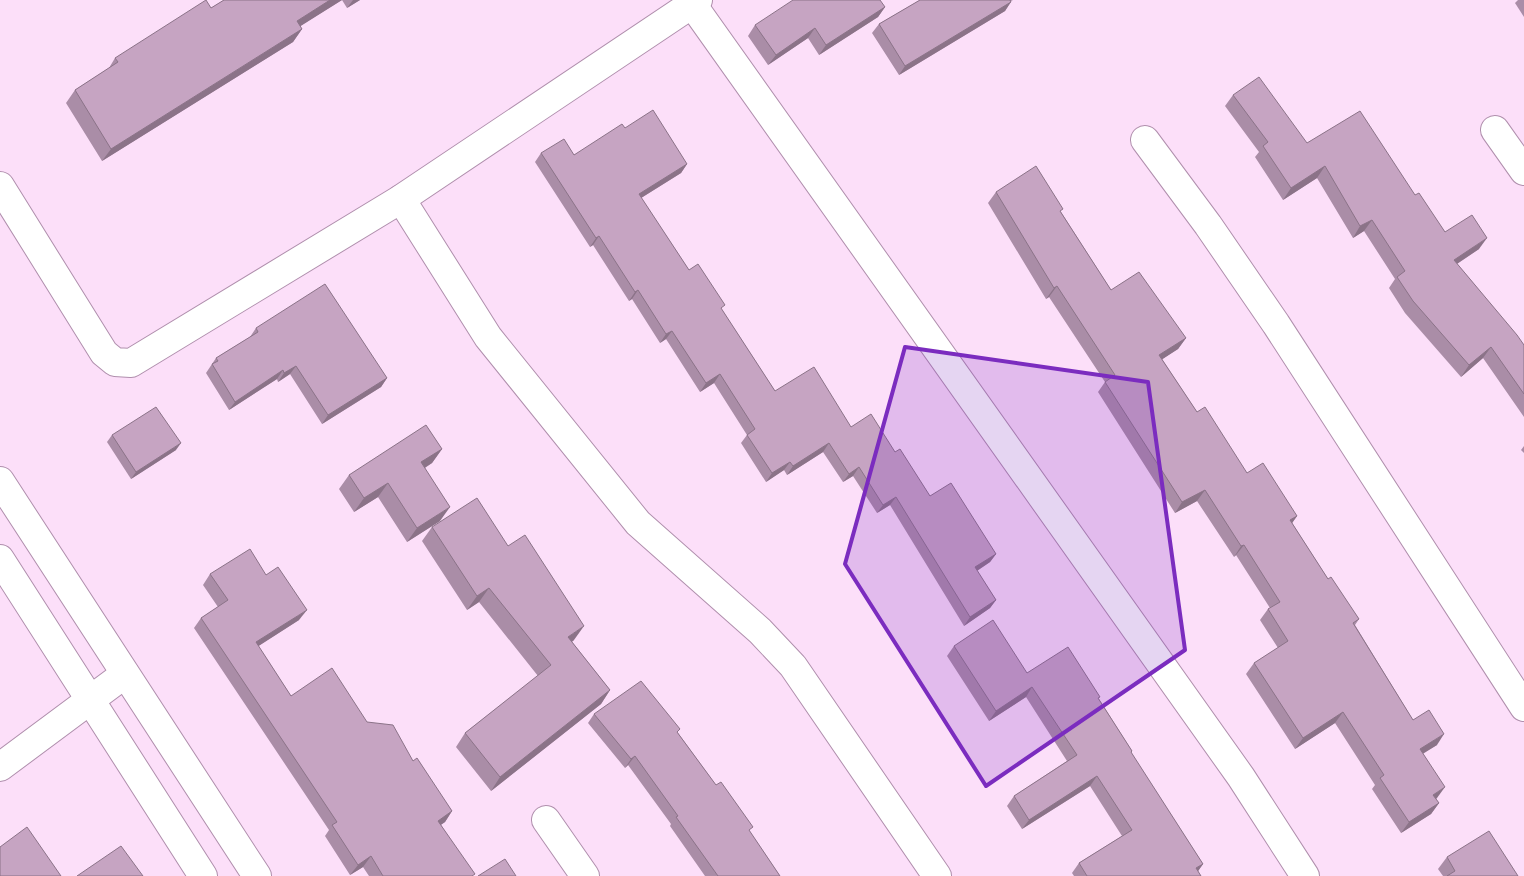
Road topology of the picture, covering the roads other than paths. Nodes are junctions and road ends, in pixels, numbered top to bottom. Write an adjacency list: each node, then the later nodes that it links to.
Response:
1 (695, 2): 6 (street); 18 (street)
2 (1496, 130): 4 (street)
3 (1145, 140): 11 (street)
4 (1524, 171)
5 (0, 186): 6 (street)
6 (401, 199): 17 (street)
7 (0, 481): 9 (street)
8 (0, 559): 10 (street)
9 (125, 674): 10 (street); 15 (street)
10 (91, 700): 12 (street); 14 (street)
11 (1524, 707)
12 (0, 767)
13 (546, 820): 16 (street)
14 (203, 876)
15 (257, 876)
16 (585, 876)
17 (937, 876)
18 (1305, 876)

